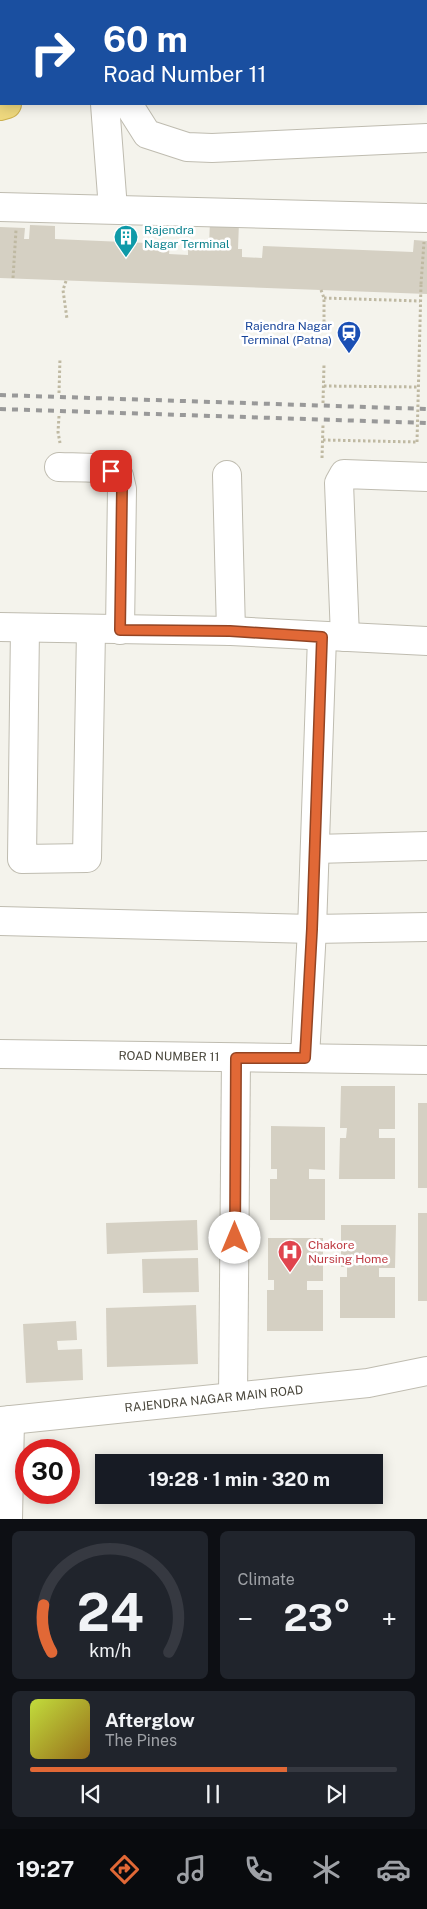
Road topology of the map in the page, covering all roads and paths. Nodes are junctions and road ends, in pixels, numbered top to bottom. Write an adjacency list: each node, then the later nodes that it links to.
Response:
1 (105, 105): 5 (street)
2 (129, 105): 3 (street)
3 (427, 138)
4 (6, 207): 5 (street); 8 (path)
5 (113, 209): 6 (street)
6 (427, 218)
7 (423, 258): 12 (path, bridge)
8 (13, 278)
9 (66, 280): 13 (path)
10 (322, 290): 11 (path)
11 (324, 298): 12 (path); 14 (path)
12 (420, 301): 18 (path, bridge)
13 (67, 320)
14 (324, 329)
15 (60, 358): 19 (path)
16 (324, 365): 17 (path)
17 (324, 386): 18 (path); 20 (path)
18 (419, 388): 23 (path, bridge)
19 (58, 393)
20 (323, 403)
21 (59, 416): 24 (path)
22 (323, 425): 23 (path)
23 (323, 440): 25 (path)
24 (60, 458): 30 (street)
25 (322, 458)
26 (227, 475): 31 (street)
27 (427, 477): 32 (street)
28 (12, 628): 29 (street); 29 (street)
29 (91, 630): 30 (street)
30 (120, 630): 31 (street)
31 (230, 631): 32 (street)
32 (334, 637): 33 (street); 35 (street)
33 (427, 641)
34 (427, 846): 35 (street)
35 (315, 848): 38 (street)
36 (0, 921): 38 (street)
37 (427, 927): 38 (street)
38 (312, 929): 41 (street)
39 (0, 1054): 40 (street, ROAD NUMBER 11)
40 (236, 1058): 41 (street, ROAD NUMBER 11); 44 (street)
41 (305, 1058): 42 (street, ROAD NUMBER 11)
42 (427, 1060)
43 (427, 1372): 44 (street, RAJENDRA NAGAR MAIN ROAD)
44 (234, 1397): 45 (street, RAJENDRA NAGAR MAIN ROAD)
45 (5, 1420): 46 (street)
46 (8, 1519)

